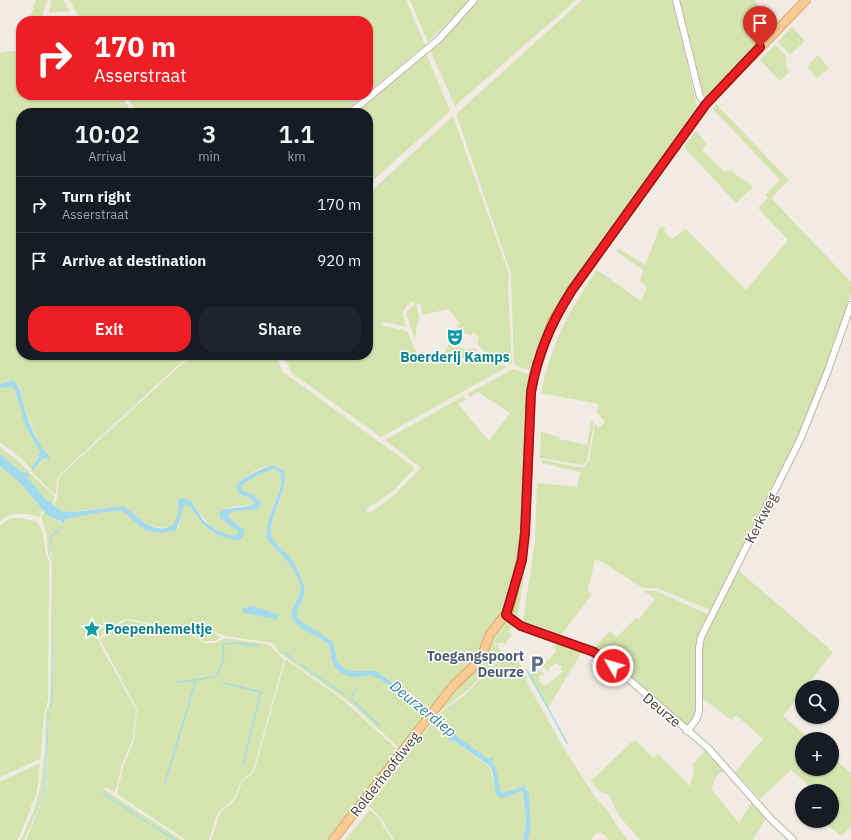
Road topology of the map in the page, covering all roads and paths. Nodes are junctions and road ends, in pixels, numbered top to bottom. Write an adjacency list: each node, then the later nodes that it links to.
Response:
1 (474, 0): 4 (street)
2 (676, 0): 6 (street)
3 (806, 0): 6 (main road)
4 (373, 94)
5 (366, 100): 7 (street)
6 (706, 104): 9 (main road)
7 (356, 108)
8 (851, 305): 10 (street, Kerkweg)
9 (506, 615): 10 (street, Deurze); 11 (main road, Rolderhoofdweg)
10 (687, 731): 12 (street, Deurze)
11 (333, 840)
12 (793, 840)

